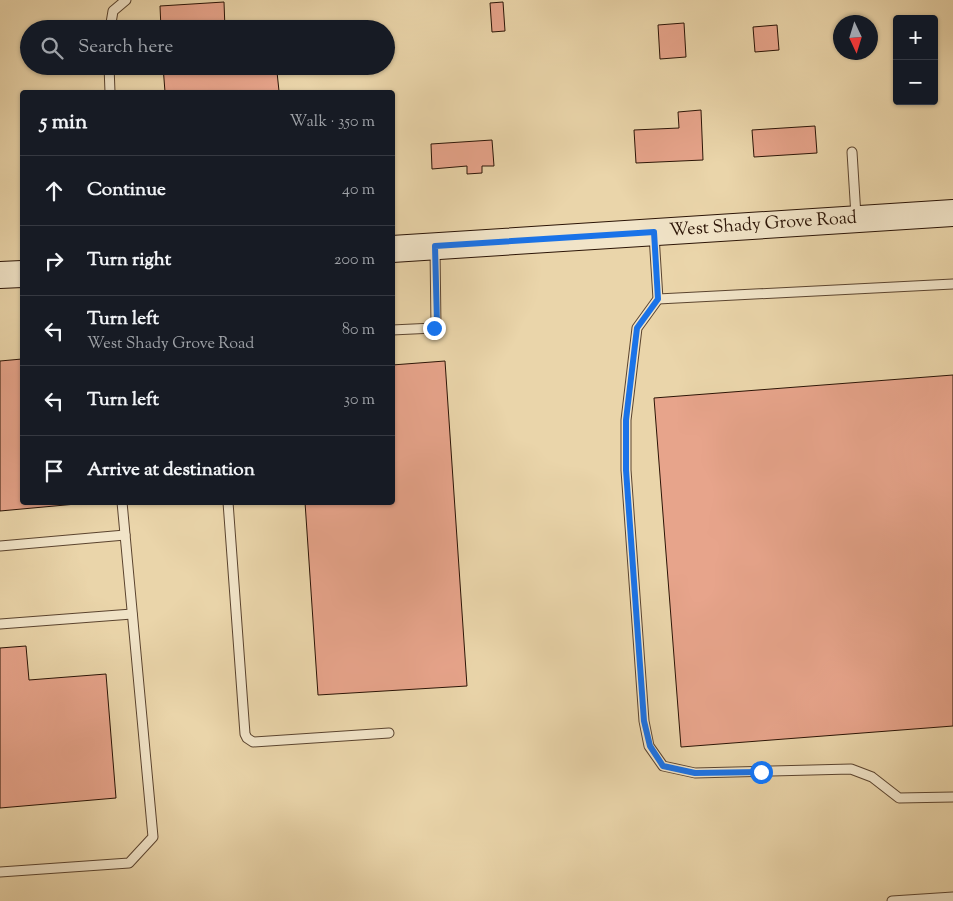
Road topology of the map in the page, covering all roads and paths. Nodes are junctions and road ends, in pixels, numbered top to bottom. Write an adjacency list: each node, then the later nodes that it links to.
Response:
1 (126, 0): 2 (lane)
2 (112, 20)
3 (109, 75): 4 (lane)
4 (110, 90)
5 (852, 152): 7 (lane)
6 (953, 213): 7 (main road, West Shady Grove Road)
7 (856, 219): 8 (main road, West Shady Grove Road)
8 (654, 232): 9 (main road, West Shady Grove Road); 14 (lane)
9 (435, 246): 10 (main road, West Shady Grove Road); 15 (lane)
10 (395, 249)
11 (20, 274): 12 (main road)
12 (0, 276)
13 (953, 284): 14 (lane)
14 (658, 299): 23 (lane)
15 (395, 330)
16 (122, 505): 18 (lane)
17 (228, 505): 22 (lane)
18 (125, 535): 19 (lane); 20 (lane)
19 (0, 546)
20 (132, 614): 21 (lane); 24 (lane)
21 (0, 624)
22 (389, 733)
23 (953, 797)
24 (0, 872)
25 (953, 897): 26 (lane)
26 (892, 901)

